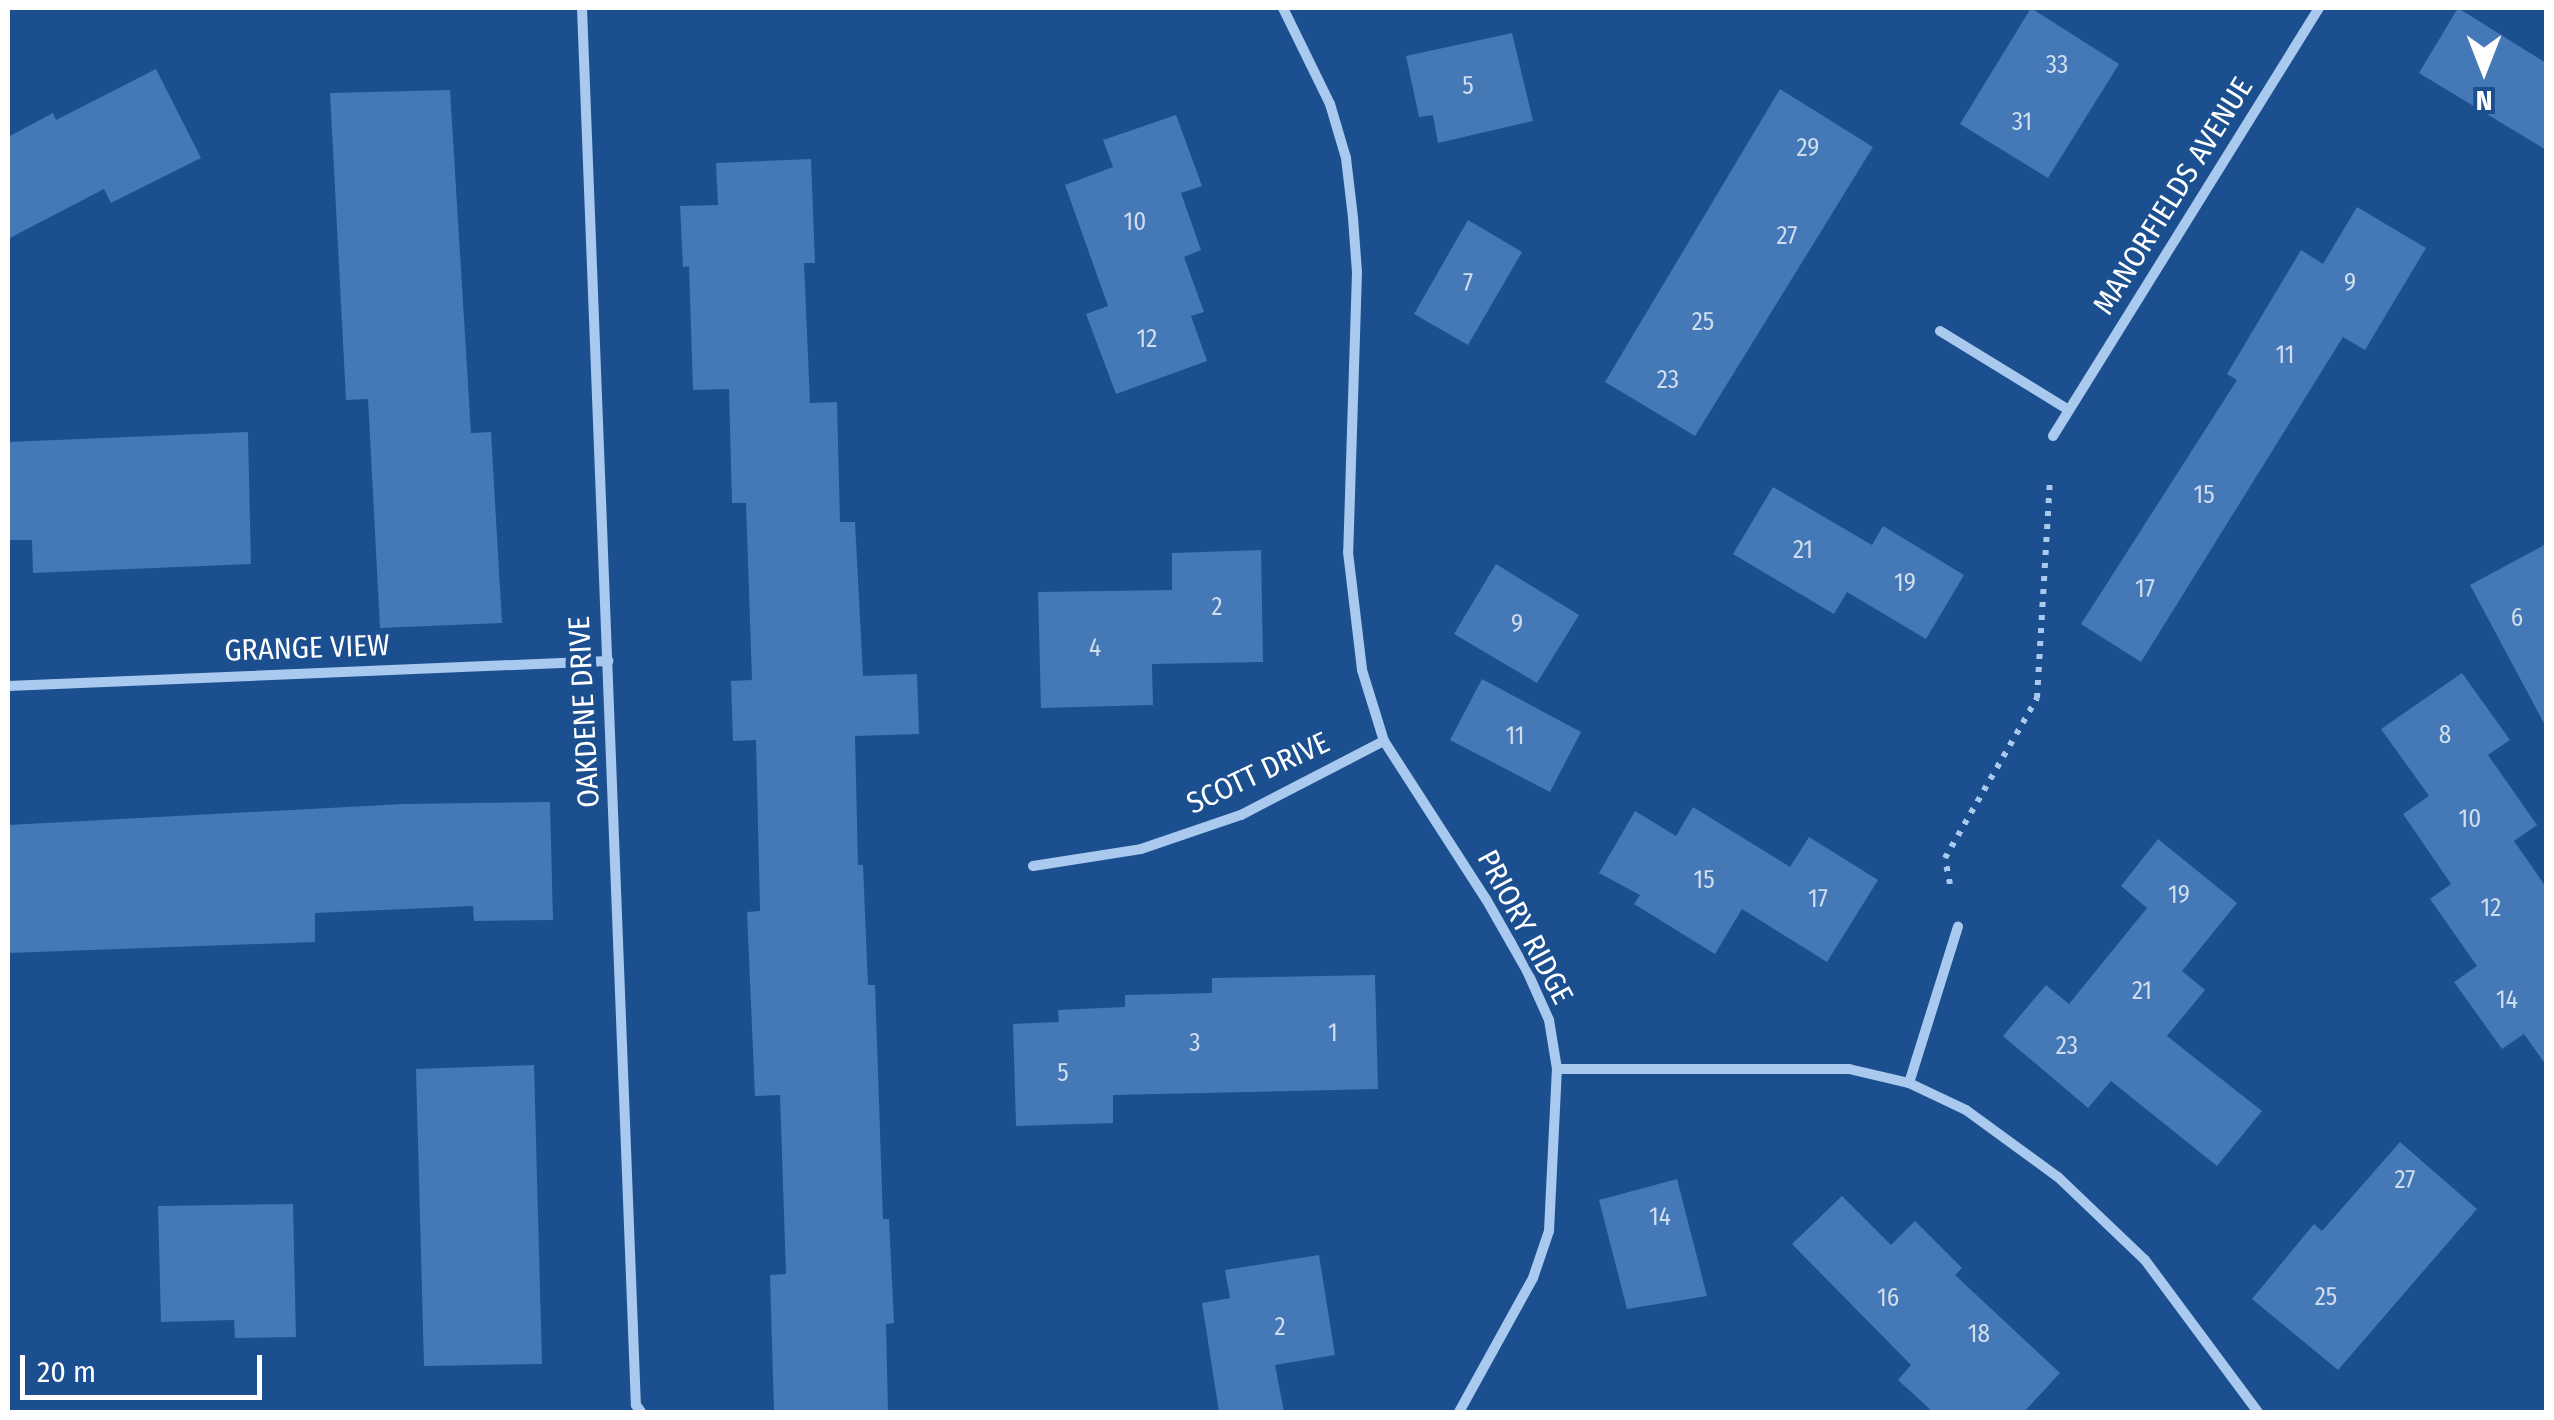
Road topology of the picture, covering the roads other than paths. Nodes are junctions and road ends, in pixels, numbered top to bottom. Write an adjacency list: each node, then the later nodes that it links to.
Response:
1 (582, 8): 7 (street, OAKDENE DRIVE)
2 (1284, 8): 9 (street, PRIORY RIDGE)
3 (2319, 8): 5 (street, MANORFIELDS AVENUE)
4 (1940, 331): 5 (street)
5 (2069, 410): 6 (street, MANORFIELDS AVENUE)
6 (2053, 436)
7 (608, 660): 8 (street, GRANGE VIEW); 14 (street, OAKDENE DRIVE)
8 (8, 686)
9 (1384, 741): 10 (street, SCOTT DRIVE); 12 (street, PRIORY RIDGE)
10 (1033, 866)
11 (1958, 927): 13 (street)
12 (1558, 1069): 13 (street); 15 (street, PRIORY RIDGE)
13 (1909, 1083): 16 (street)
14 (634, 1410)
15 (1459, 1412)
16 (2258, 1412)

